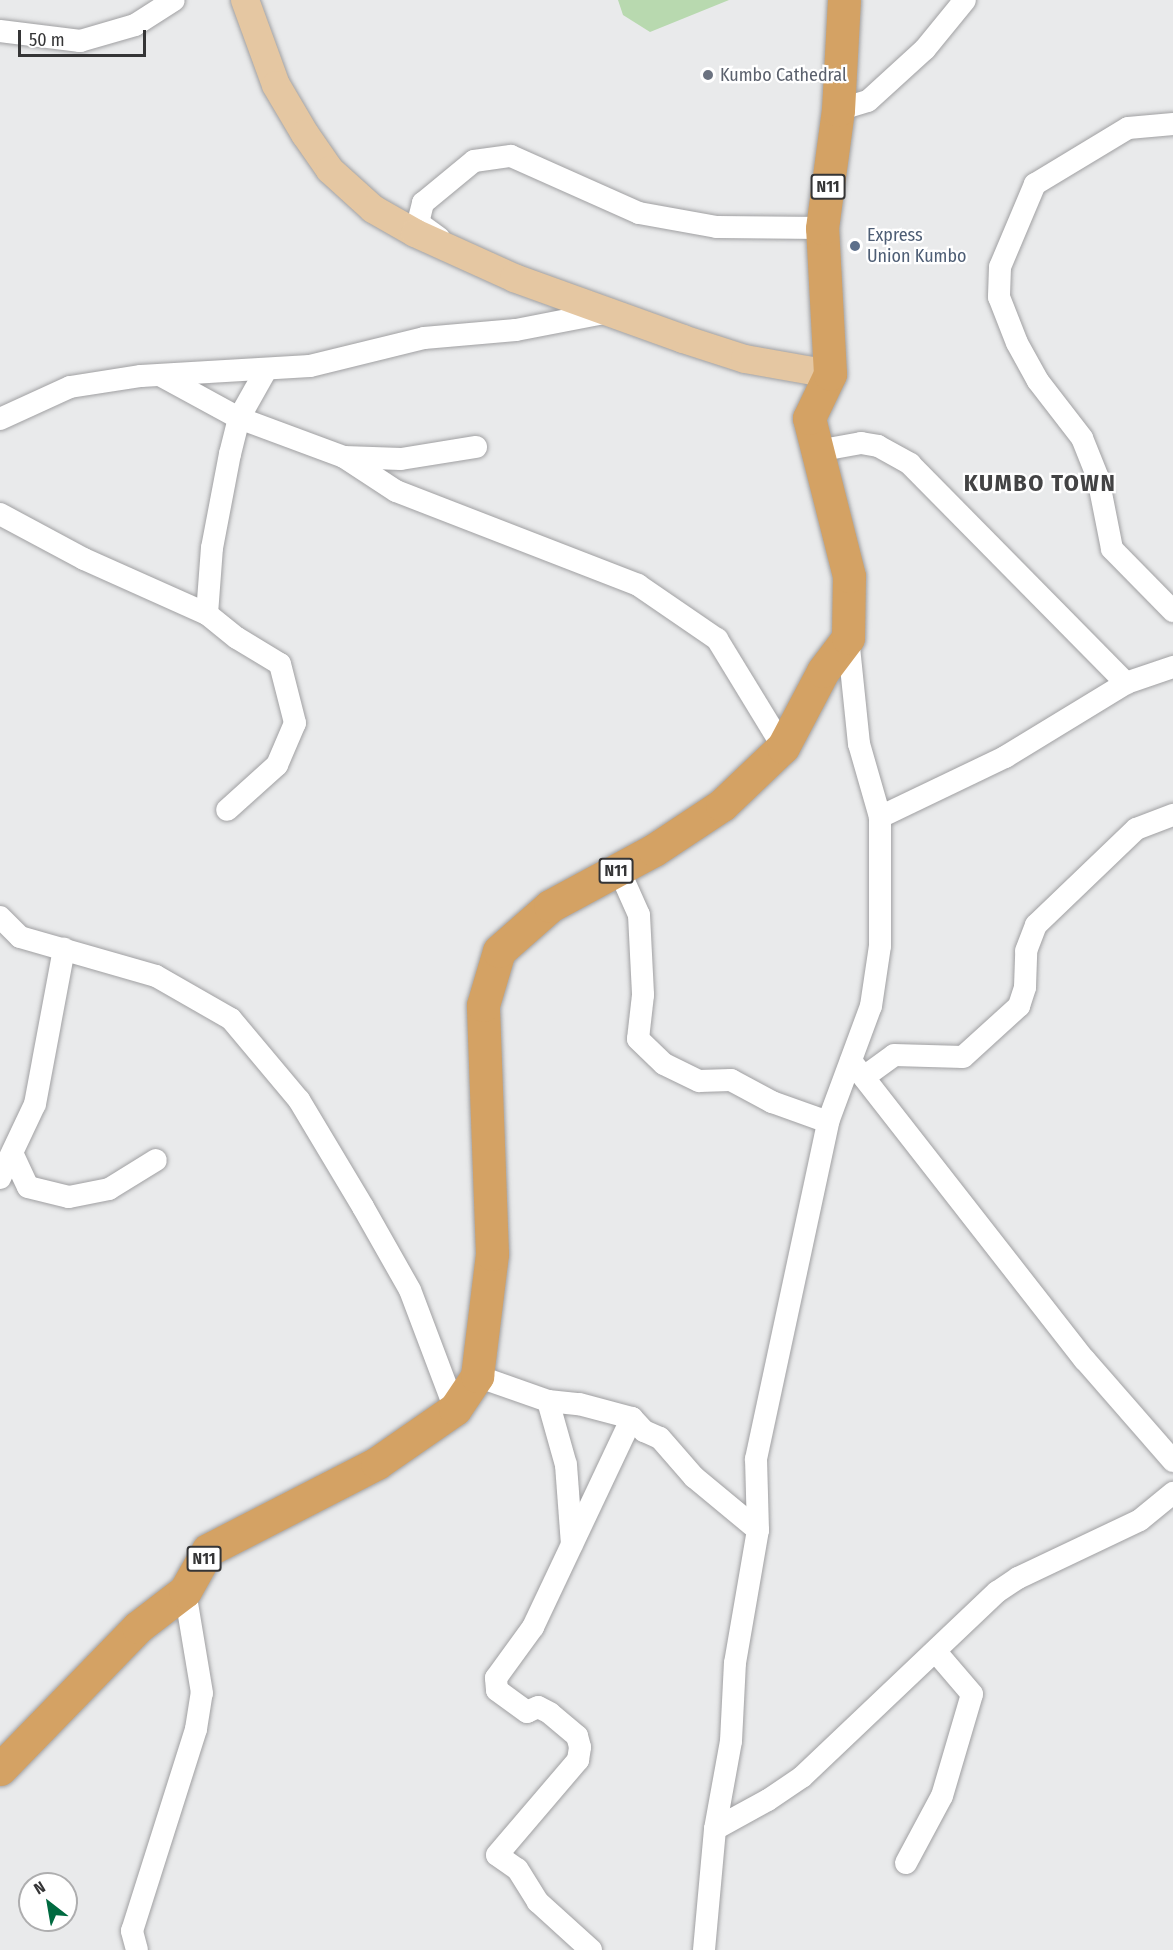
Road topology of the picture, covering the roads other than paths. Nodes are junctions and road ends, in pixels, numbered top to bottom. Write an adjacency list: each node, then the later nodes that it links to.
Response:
1 (174, 0): 5 (street)
2 (245, 0): 9 (main road)
3 (844, 0): 6 (highway, N11)
4 (965, 0): 6 (street)
5 (0, 31)
6 (838, 110): 8 (highway, N11)
7 (1173, 124): 20 (street)
8 (822, 228): 9 (street); 12 (highway, N11)
9 (454, 249): 10 (main road)
10 (611, 311): 11 (street); 12 (main road)
11 (267, 370): 13 (street); 15 (street)
12 (830, 374): 17 (highway, N11)
13 (160, 375): 14 (street); 15 (street)
14 (0, 418)
15 (239, 418): 18 (street); 21 (street)
16 (476, 447): 18 (street)
17 (817, 452): 22 (highway, N11); 24 (street)
18 (344, 458): 25 (street)
19 (0, 514): 21 (street)
20 (1173, 611)
21 (207, 614): 26 (street)
22 (848, 638): 25 (highway, N11); 28 (street)
23 (1173, 667): 24 (street)
24 (1126, 683): 28 (street)
25 (783, 747): 29 (highway, N11)
26 (228, 810)
27 (1173, 815): 32 (street)
28 (880, 818): 32 (street)
29 (619, 870): 33 (street); 39 (highway, N11)
30 (0, 917): 31 (street)
31 (64, 949): 34 (street); 41 (street)
32 (857, 1069): 33 (street); 43 (street)
33 (828, 1122): 45 (street)
34 (14, 1155): 36 (street); 37 (street)
35 (156, 1160): 37 (street)
36 (0, 1178)
37 (28, 1187): 38 (street)
38 (0, 1191)
39 (477, 1376): 40 (street); 41 (highway, N11)
40 (548, 1401): 42 (street); 46 (street)
41 (454, 1409): 47 (highway, N11)
42 (632, 1419): 45 (street); 46 (street)
43 (1173, 1461)
44 (1173, 1493): 48 (street)
45 (758, 1530): 50 (street)
46 (572, 1544): 53 (street)
47 (185, 1591): 49 (highway, N11); 52 (street)
48 (936, 1652): 50 (street); 51 (street)
49 (0, 1769)
50 (715, 1829): 54 (street)
51 (906, 1863)
52 (137, 1950)
53 (591, 1950)
54 (704, 1950)

